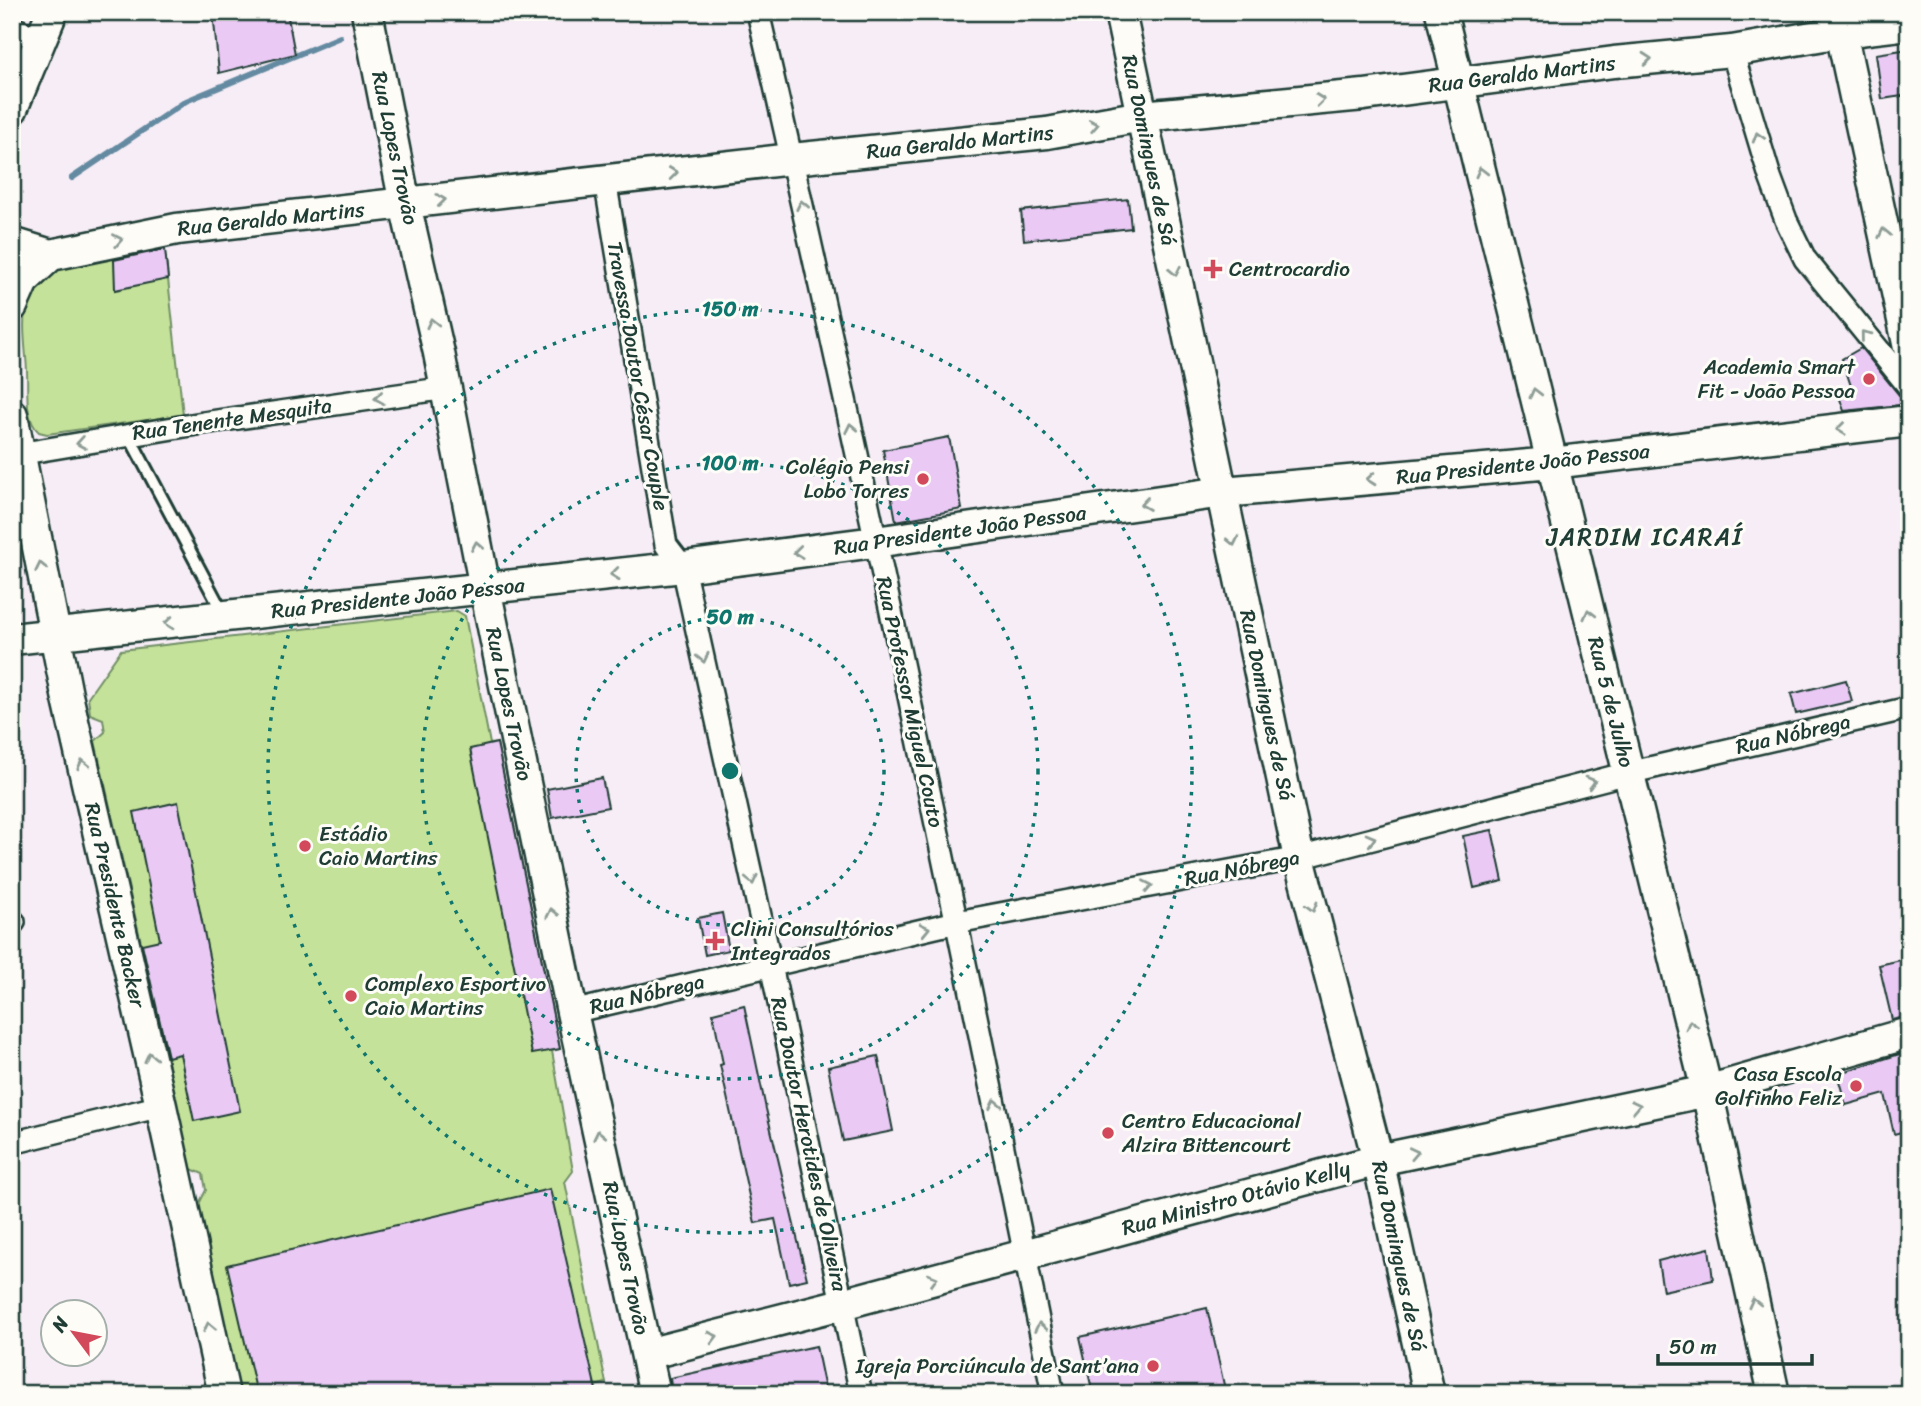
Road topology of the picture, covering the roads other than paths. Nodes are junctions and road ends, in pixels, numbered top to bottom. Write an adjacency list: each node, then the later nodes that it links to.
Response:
1 (52, 12): 9 (street)
2 (367, 12): 16 (street, Rua Lopes Trovão)
3 (758, 12): 14 (street, Rua Professor Miguel Couto)
4 (1121, 12): 13 (street, Rua Domingues de Sá)
5 (1441, 12): 11 (street, Rua 5 de Julho)
6 (1839, 22): 7 (street, Rua Geraldo Martins); 10 (street, Rua Geraldo Martins); 20 (street, one-way to 6)
7 (1909, 24)
8 (12, 27): 9 (street)
9 (40, 40): 12 (street)
10 (1732, 51): 11 (street, Rua Geraldo Martins, one-way to 10); 21 (street, one-way to 10)
11 (1458, 81): 13 (street, Rua Geraldo Martins, one-way to 11); 27 (street, Rua 5 de Julho, one-way to 11)
12 (12, 109)
13 (1142, 116): 14 (street, Rua Geraldo Martins, one-way to 13); 28 (street, Rua Domingues de Sá, one-way to 28)
14 (792, 159): 15 (street, Rua Geraldo Martins, one-way to 14); 29 (street, Rua Professor Miguel Couto, one-way to 14)
15 (605, 180): 16 (street, Rua Geraldo Martins, one-way to 15); 30 (street, Travessa Doutor César Couple)
16 (405, 204): 18 (street, Rua Geraldo Martins, one-way to 16); 22 (street, Rua Lopes Trovão, one-way to 16)
17 (12, 243): 18 (street)
18 (51, 256): 19 (street)
19 (12, 306)
20 (1909, 348)
21 (1909, 387)
22 (447, 388): 25 (street, Rua Tenente Mesquita, one-way to 25); 31 (street, Rua Lopes Trovão, one-way to 22)
23 (12, 415): 26 (street, Rua Presidente Backer)
24 (1909, 421): 27 (street, Rua Presidente João Pessoa, one-way to 27)
25 (128, 434): 26 (street, Rua Tenente Mesquita, one-way to 26); 32 (lane)
26 (18, 454): 33 (street, Rua Presidente Backer, one-way to 26)
27 (1552, 463): 28 (street, Rua Presidente João Pessoa, one-way to 28); 36 (street, Rua 5 de Julho, one-way to 27)
28 (1223, 492): 29 (street, Rua Presidente João Pessoa, one-way to 29); 37 (street, Rua Domingues de Sá, one-way to 37)
29 (876, 542): 30 (street, Rua Presidente João Pessoa, one-way to 30); 38 (street, Rua Professor Miguel Couto)
30 (682, 567): 31 (street, Rua Presidente João Pessoa, one-way to 31); 39 (street, Rua Doutor Herotides de Oliveira, one-way to 39)
31 (485, 588): 32 (street, Rua Presidente João Pessoa); 40 (street, Rua Lopes Trovão, one-way to 31)
32 (225, 617): 33 (street, Rua Presidente João Pessoa, one-way to 33)
33 (55, 634): 34 (street, Rua Presidente João Pessoa); 43 (street, Rua Presidente Backer, one-way to 33)
34 (12, 639)
35 (1909, 708): 36 (street, Rua Nóbrega)
36 (1629, 773): 37 (street, Rua Nóbrega, one-way to 36); 42 (street, Rua 5 de Julho, one-way to 36)
37 (1299, 858): 38 (street, Rua Nóbrega, one-way to 37); 45 (street, Rua Domingues de Sá, one-way to 45)
38 (957, 922): 39 (street, Rua Nóbrega, one-way to 38); 46 (street, Rua Professor Miguel Couto, one-way to 38)
39 (771, 965): 40 (street, Rua Nóbrega); 47 (street, Rua Doutor Herotides de Oliveira)
40 (572, 1012): 48 (street, Rua Lopes Trovão, one-way to 40)
41 (1909, 1033): 42 (street, Rua Ministro Otávio Kelly)
42 (1707, 1091): 45 (street, Rua Ministro Otávio Kelly, one-way to 42); 54 (street, Rua 5 de Julho, one-way to 42)
43 (162, 1106): 44 (street); 49 (street, Rua Presidente Backer, one-way to 43)
44 (12, 1143)
45 (1378, 1160): 46 (street, Rua Ministro Otávio Kelly); 53 (street, Rua Domingues de Sá)
46 (1025, 1253): 47 (street, Rua Ministro Otávio Kelly, one-way to 46); 52 (street, Rua Professor Miguel Couto, one-way to 46)
47 (842, 1304): 48 (street, Rua Ministro Otávio Kelly, one-way to 47); 51 (street, Rua Doutor Herotides de Oliveira)
48 (647, 1354): 50 (street, Rua Lopes Trovão)
49 (224, 1394)
50 (655, 1394)
51 (861, 1394)
52 (1053, 1394)
53 (1429, 1394)
54 (1774, 1394)

